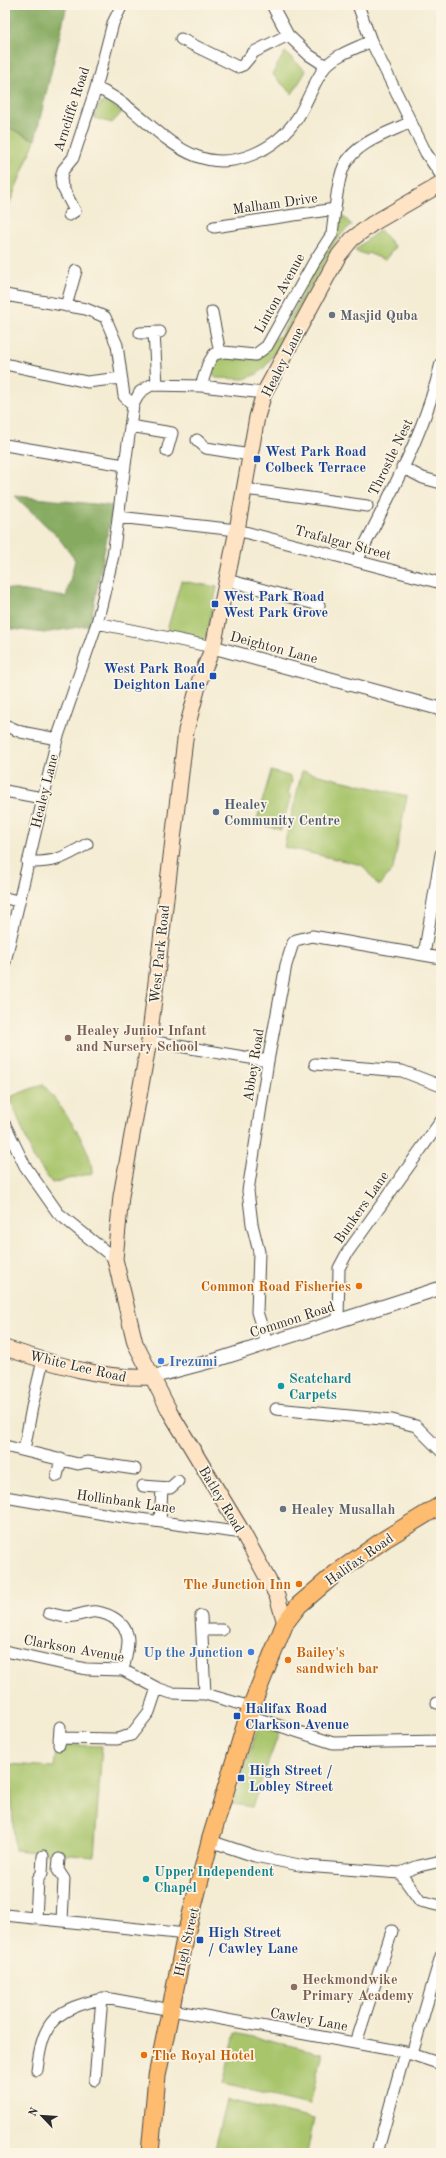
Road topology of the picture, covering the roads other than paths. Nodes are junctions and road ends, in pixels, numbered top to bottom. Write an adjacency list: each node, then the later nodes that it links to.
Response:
1 (122, 5): 8 (street, Arncliffe Road)
2 (272, 5): 4 (street)
3 (358, 5): 6 (street)
4 (288, 35): 5 (street); 7 (street)
5 (181, 39)
6 (371, 41): 7 (street); 9 (street)
7 (326, 66): 8 (street)
8 (96, 88): 13 (street, Arncliffe Road)
9 (411, 122): 10 (street); 12 (street, Malham Drive)
10 (441, 175)
11 (441, 184): 26 (main road, Healey Lane)
12 (335, 209): 14 (street, Malham Drive); 20 (street, Linton Avenue)
13 (69, 215)
14 (214, 227)
15 (76, 271): 17 (street)
16 (5, 295): 17 (street)
17 (66, 306): 23 (street)
18 (212, 312): 20 (street)
19 (140, 333): 24 (street)
20 (220, 353): 25 (street)
21 (5, 364): 23 (street)
22 (441, 364): 34 (street, Throstle Nest)
23 (121, 378): 27 (street)
24 (157, 385): 25 (street); 27 (street)
25 (200, 386): 26 (street)
26 (264, 393): 32 (main road, Healey Lane)
27 (133, 405): 28 (street, Healey Lane)
28 (130, 426): 31 (street); 33 (street, Healey Lane)
29 (198, 440): 32 (street)
30 (5, 446): 33 (street)
31 (167, 451)
32 (250, 455): 36 (main road, Healey Lane)
33 (124, 465): 38 (street, Healey Lane)
34 (402, 467): 35 (street); 40 (street, Throstle Nest)
35 (441, 483)
36 (244, 489): 37 (street); 39 (main road, Healey Lane)
37 (367, 506)
38 (118, 517): 39 (street, Trafalgar Street); 44 (street, Healey Lane)
39 (237, 530): 40 (street, Trafalgar Street); 41 (main road, Healey Lane)
40 (357, 561): 42 (street, Trafalgar Street)
41 (227, 580): 43 (street); 45 (main road, Healey Lane)
42 (441, 583)
43 (319, 606)
44 (97, 623): 45 (street, Deighton Lane); 48 (street, Healey Lane)
45 (213, 647): 46 (street, Deighton Lane); 59 (main road, West Park Road)
46 (441, 709)
47 (5, 726): 48 (street)
48 (57, 739): 50 (street, Healey Lane)
49 (5, 791): 50 (street)
50 (42, 798): 53 (street, Healey Lane)
51 (86, 844): 53 (street)
52 (441, 854): 57 (street)
53 (27, 862): 55 (street, Healey Lane)
54 (5, 898): 55 (street)
55 (18, 901): 56 (street, Healey Lane)
56 (6, 955)
57 (424, 955): 58 (street, Abbey Road); 60 (street, Abbey Road)
58 (441, 958)
59 (149, 1041): 60 (street); 65 (main road, West Park Road)
60 (268, 1061): 68 (street, Abbey Road)
61 (315, 1064): 62 (street)
62 (441, 1086)
63 (441, 1121): 67 (street, Bunkers Lane)
64 (5, 1125): 65 (street)
65 (115, 1260): 71 (main road, West Park Road)
66 (441, 1288): 67 (street, Common Road)
67 (338, 1321): 68 (street, Common Road)
68 (267, 1343): 71 (street, Common Road)
69 (5, 1348): 70 (main road, White Lee Road)
70 (44, 1360): 71 (main road, White Lee Road); 74 (street)
71 (152, 1377): 85 (main road, Batley Road)
72 (276, 1409): 75 (street)
73 (5, 1446): 74 (street)
74 (24, 1450): 76 (street)
75 (441, 1451)
76 (61, 1459): 77 (street); 78 (street)
77 (135, 1469)
78 (57, 1476)
79 (178, 1481): 81 (street)
80 (143, 1486): 81 (street)
81 (162, 1489): 84 (street)
82 (5, 1497): 84 (street, Hollinbank Lane)
83 (441, 1505): 88 (main road, Halifax Road)
84 (160, 1522): 85 (street, Hollinbank Lane)
85 (242, 1534): 88 (main road, Batley Road)
86 (49, 1613): 92 (street)
87 (201, 1616): 89 (street)
88 (285, 1623): 95 (main road, High Street)
89 (202, 1630): 90 (street); 94 (street)
90 (222, 1630)
91 (5, 1651): 92 (street, Clarkson Avenue)
92 (123, 1670): 93 (street, Clarkson Avenue)
93 (157, 1688): 94 (street, Clarkson Avenue); 96 (street)
94 (205, 1694): 95 (street, Clarkson Avenue)
95 (250, 1711): 97 (street, Clarkson Avenue); 98 (main road, High Street)
96 (60, 1727)
97 (441, 1741)
98 (210, 1841): 102 (street); 108 (main road, High Street)
99 (43, 1856): 105 (street)
100 (59, 1859): 106 (street)
101 (441, 1862): 102 (street)
102 (400, 1874): 103 (street)
103 (441, 1906)
104 (5, 1915): 105 (street)
105 (36, 1919): 106 (street)
106 (62, 1921): 108 (street)
107 (392, 1931): 112 (street)
108 (186, 1934): 111 (main road, High Street)
109 (441, 1956): 113 (street)
110 (102, 1998): 111 (street, Cawley Lane); 115 (street); 116 (street)
111 (171, 2009): 112 (street, Cawley Lane); 117 (main road, High Street)
112 (356, 2043): 113 (street, Cawley Lane)
113 (409, 2053): 114 (street, Cawley Lane); 118 (street)
114 (441, 2064)
115 (37, 2070)
116 (95, 2080)
117 (150, 2153)
118 (377, 2153)

